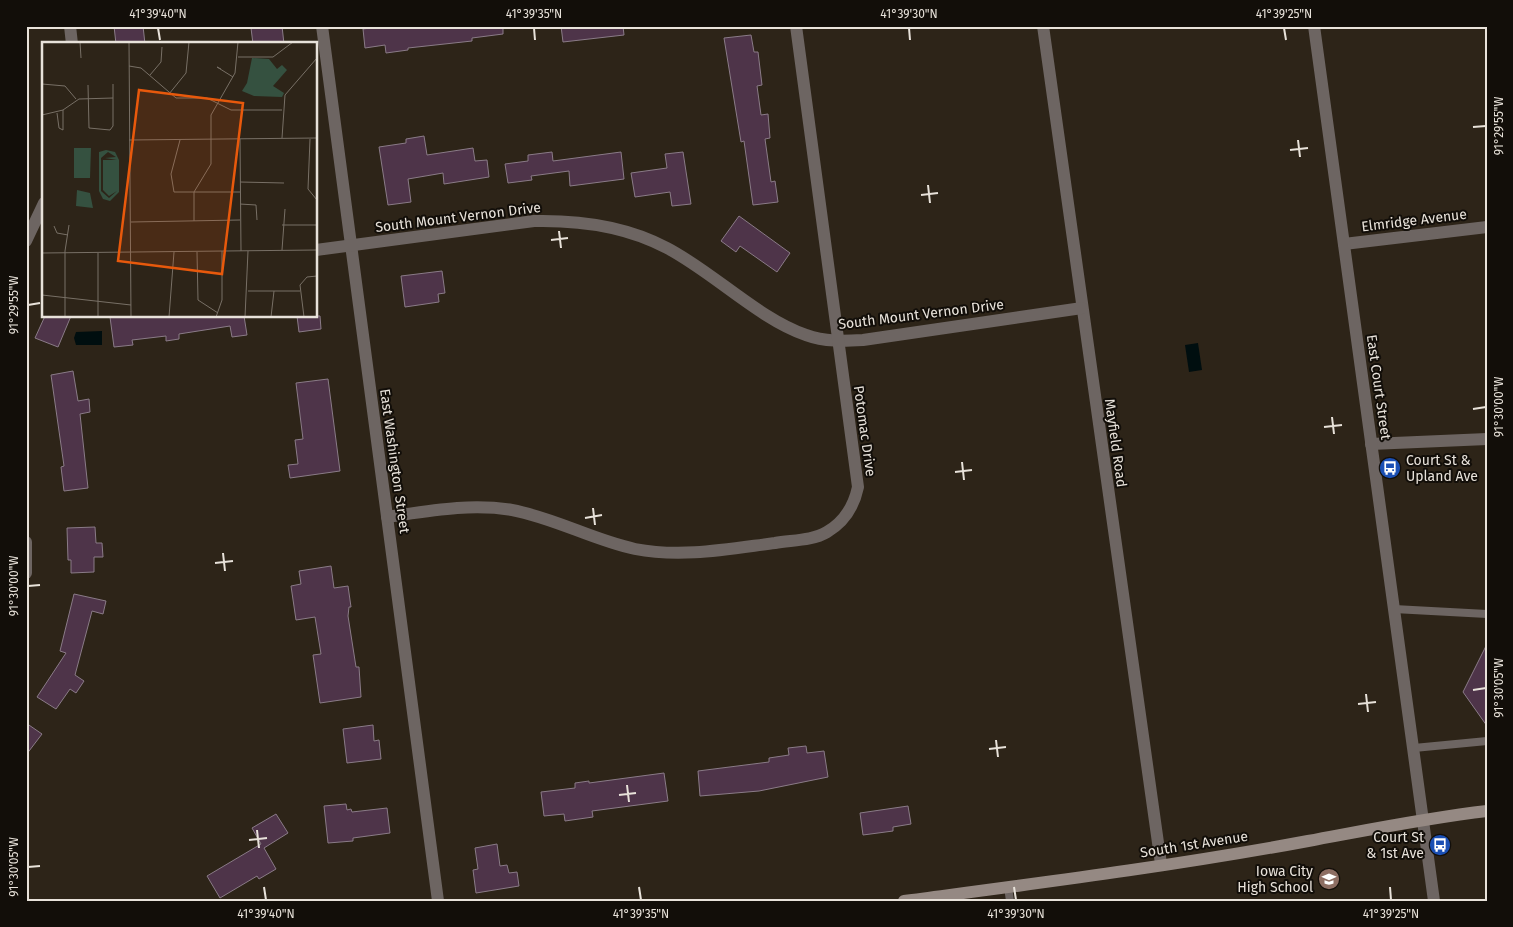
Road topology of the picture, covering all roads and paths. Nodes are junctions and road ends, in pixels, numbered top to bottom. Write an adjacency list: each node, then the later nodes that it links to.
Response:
1 (70, 26): 6 (street)
2 (322, 26): 13 (street, East Washington Street)
3 (796, 26): 16 (street, Potomac Drive)
4 (1043, 26): 15 (street, Mayfield Road)
5 (1314, 26): 12 (street, East Court Street)
6 (72, 42)
7 (42, 206): 8 (street)
8 (29, 227): 10 (street); 11 (street)
9 (1487, 227): 12 (street, Elmridge Avenue)
10 (42, 233)
11 (26, 240)
12 (1344, 244): 18 (street, East Court Street)
13 (351, 245): 14 (street, South Mount Vernon Drive); 16 (street, South Mount Vernon Drive); 19 (street, East Washington Street)
14 (318, 250)
15 (1082, 308): 16 (street, South Mount Vernon Drive); 28 (street, Mayfield Road)
16 (838, 341): 19 (street, Potomac Drive)
17 (1487, 439): 18 (street)
18 (1372, 444): 22 (street, East Court Street)
19 (388, 517): 30 (street, East Washington Street)
20 (26, 542): 21 (street)
21 (26, 573)
22 (1394, 609): 23 (lane); 25 (street, East Court Street)
23 (1487, 614)
24 (1487, 741): 25 (lane)
25 (1414, 748): 27 (street, East Court Street)
26 (1487, 811): 27 (main road, South 1st Avenue)
27 (1423, 819): 28 (main road, South 1st Avenue); 33 (street, East Court Street)
28 (1161, 864): 29 (main road, South 1st Avenue)
29 (1008, 887): 31 (main road, South 1st Avenue); 32 (lane)
30 (438, 901)
31 (904, 901)
32 (1010, 901)
33 (1434, 901)

